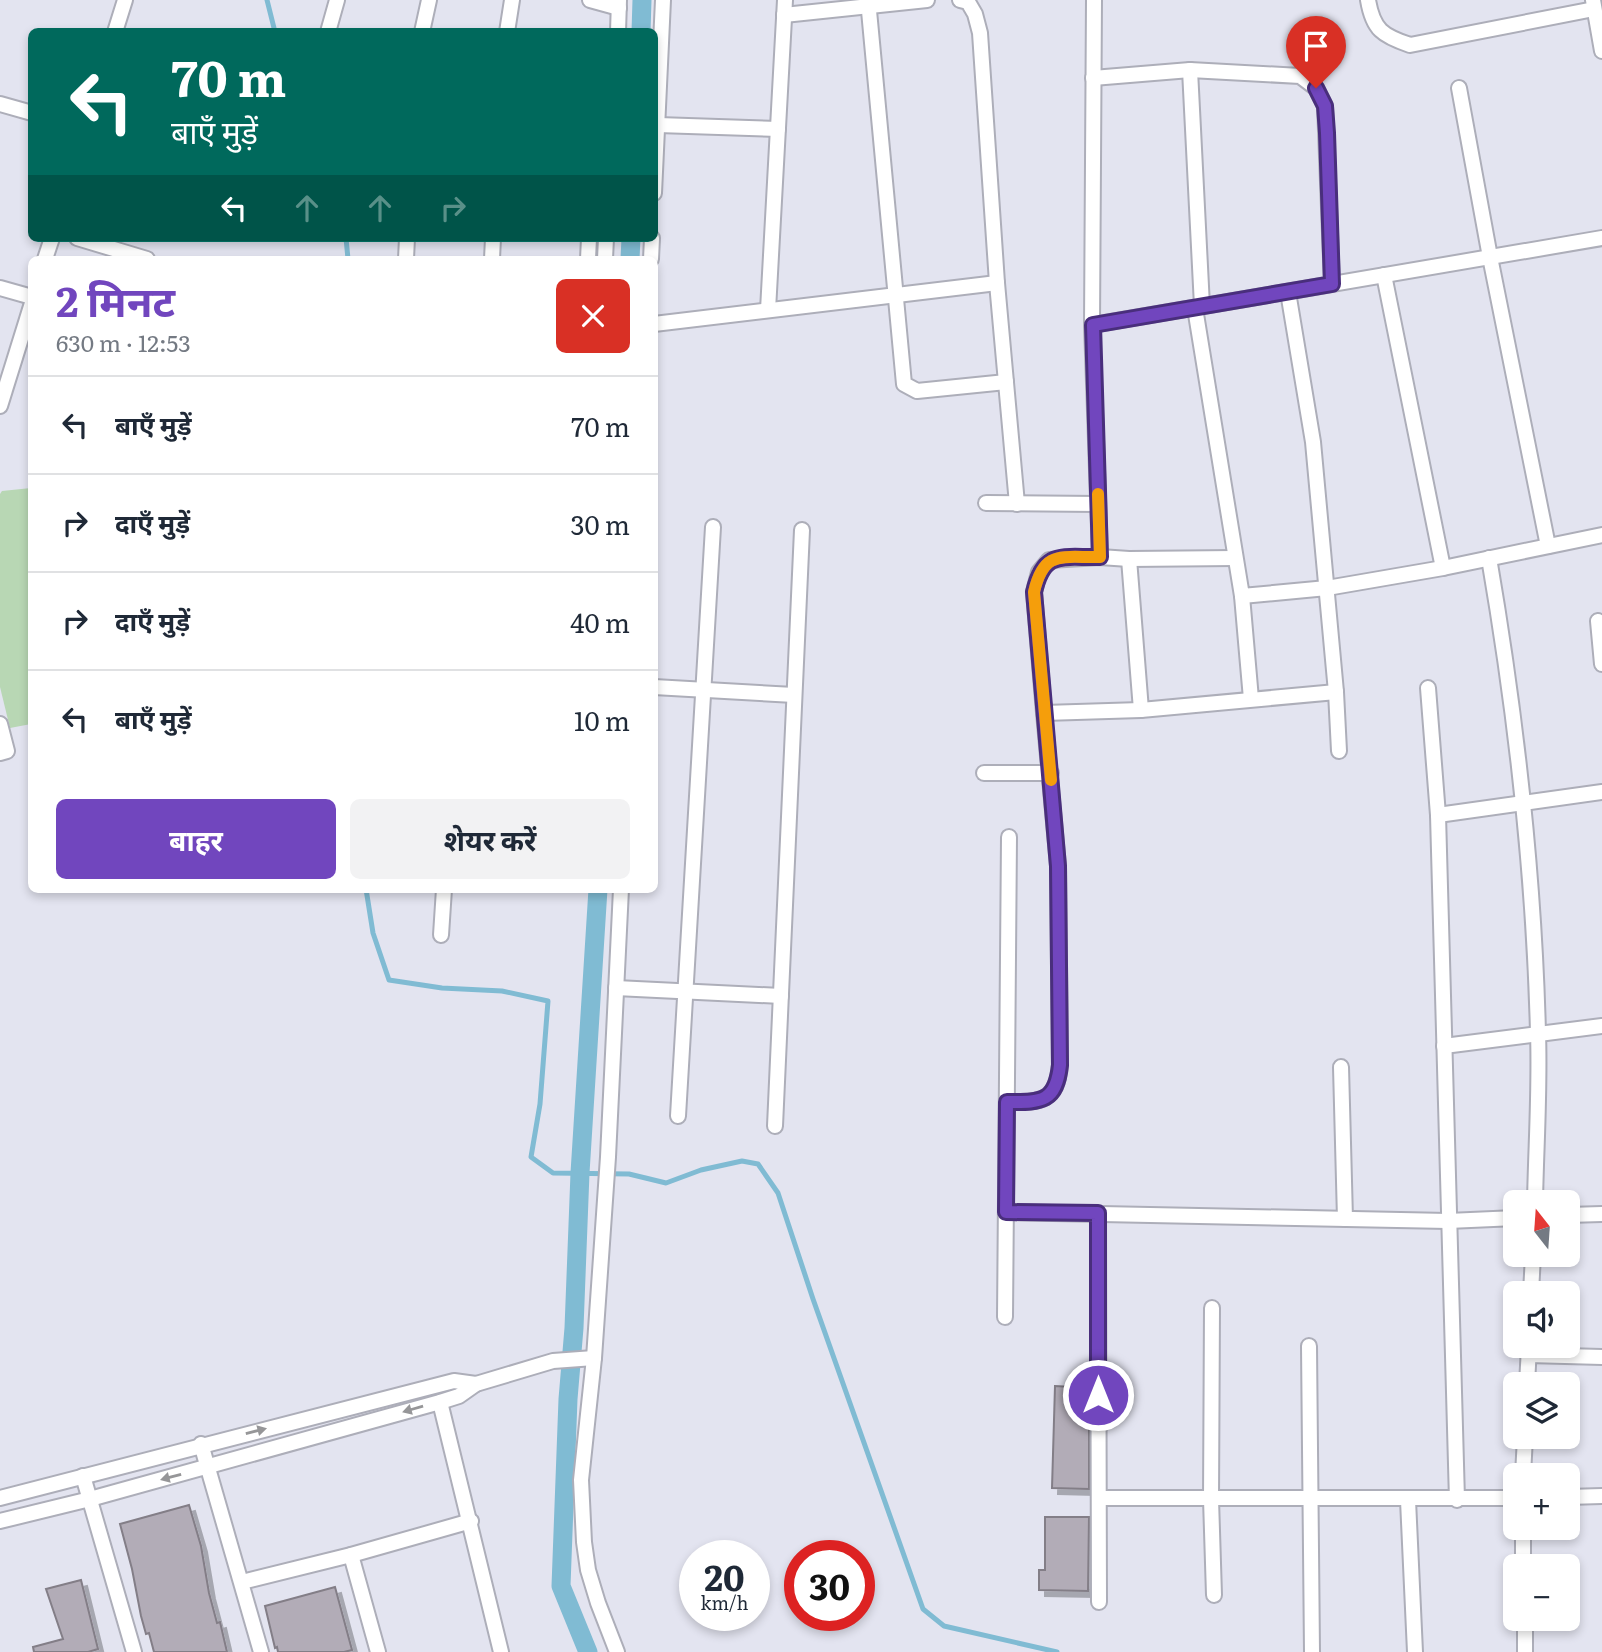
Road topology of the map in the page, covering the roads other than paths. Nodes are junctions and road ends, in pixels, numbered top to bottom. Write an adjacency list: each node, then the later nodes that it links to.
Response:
1 (125, 0): 15 (street)
2 (337, 0): 16 (street)
3 (429, 0): 17 (street)
4 (513, 0): 18 (street)
5 (590, 0): 12 (street)
6 (663, 0): 26 (street)
7 (927, 0): 11 (street)
8 (960, 0): 33 (street)
9 (1094, 0): 22 (street)
10 (1368, 0): 13 (street)
11 (868, 3): 14 (street); 37 (street)
12 (619, 4): 19 (street)
13 (1593, 4): 20 (street)
14 (784, 7): 27 (street)
15 (116, 28)
16 (329, 28)
17 (423, 28)
18 (508, 28)
19 (618, 28)
20 (1602, 51)
21 (1190, 71): 22 (street); 34 (street); 39 (street)
22 (1093, 78): 43 (street)
23 (1459, 88): 31 (street)
24 (0, 104): 25 (street)
25 (28, 112)
26 (658, 125): 27 (street)
27 (778, 129): 40 (street)
28 (1602, 238): 31 (street)
29 (90, 242): 30 (street)
30 (137, 256)
31 (1490, 257): 32 (street); 53 (street)
32 (1384, 275): 34 (street); 58 (street)
33 (997, 283): 37 (street); 44 (street)
34 (1332, 284): 36 (street)
35 (0, 288): 38 (street)
36 (1288, 292): 39 (street); 59 (street)
37 (894, 295): 40 (street); 44 (street)
38 (28, 296)
39 (1198, 307): 43 (street); 55 (street)
40 (768, 310): 42 (street)
41 (28, 315): 45 (street)
42 (658, 324)
43 (1093, 325): 49 (street)
44 (1006, 382): 48 (street)
45 (2, 390): 46 (street)
46 (0, 406)
47 (986, 503): 48 (street)
48 (1017, 504): 49 (street)
49 (1098, 504): 54 (street)
50 (712, 527): 65 (street)
51 (802, 530): 67 (street)
52 (1602, 535): 53 (street)
53 (1548, 546): 56 (street)
54 (1100, 557): 57 (street); 70 (street)
55 (1235, 558): 57 (street); 60 (street)
56 (1489, 558): 58 (street); 77 (street)
57 (1129, 559): 69 (street)
58 (1443, 568): 59 (street)
59 (1327, 588): 60 (street); 66 (street)
60 (1242, 596): 68 (street)
61 (1598, 621): 62 (street)
62 (1602, 664)
63 (658, 687): 65 (street)
64 (1428, 688): 78 (street)
65 (703, 690): 67 (street); 84 (street)
66 (1336, 692): 68 (street); 72 (street)
67 (794, 695): 85 (street)
68 (1251, 699): 69 (street)
69 (1141, 710): 70 (street)
70 (1044, 713): 74 (street)
71 (0, 723): 73 (street)
72 (1339, 751)
73 (0, 752)
74 (1051, 773): 75 (street); 90 (street)
75 (984, 774)
76 (1602, 792): 77 (street)
77 (1525, 803): 78 (street); 87 (street)
78 (1438, 815): 88 (street)
79 (1009, 837): 90 (street)
80 (444, 893): 82 (street)
81 (621, 893): 83 (street)
82 (441, 935)
83 (616, 988): 84 (street); 106 (street)
84 (685, 991): 85 (street); 91 (street)
85 (781, 996): 92 (street)
86 (1602, 1026): 87 (street)
87 (1539, 1034): 88 (street); 93 (street)
88 (1444, 1046): 100 (street)
89 (1341, 1067): 98 (street)
90 (1007, 1102): 94 (street)
91 (678, 1116)
92 (775, 1125)
93 (1535, 1190)
94 (1006, 1212): 95 (street); 102 (street)
95 (1098, 1213): 98 (street); 115 (street)
96 (1602, 1214): 97 (street)
97 (1580, 1215)
98 (1345, 1219): 100 (street)
99 (1503, 1219): 100 (street)
100 (1448, 1221): 121 (street)
101 (1212, 1308): 117 (street)
102 (1005, 1317)
103 (1309, 1346): 118 (street)
104 (1580, 1355): 105 (street)
105 (1602, 1357)
106 (588, 1359): 107 (street); 133 (street)
107 (476, 1384): 108 (street); 109 (street, one-way to 107)
108 (440, 1402): 110 (street, one-way to 110); 123 (street)
109 (201, 1444): 110 (street); 111 (street)
110 (208, 1467): 116 (street, one-way to 116); 125 (street)
111 (83, 1476): 114 (street); 116 (street)
112 (1602, 1496): 113 (street)
113 (1580, 1497)
114 (0, 1498)
115 (1099, 1498): 117 (street); 127 (street)
116 (90, 1499): 122 (street); 129 (street)
117 (1210, 1499): 118 (street); 126 (street)
118 (1311, 1499): 120 (street); 134 (street)
119 (1503, 1499): 121 (street)
120 (1408, 1500): 121 (street); 135 (street)
121 (1457, 1500)
122 (0, 1521)
123 (471, 1521): 124 (street); 132 (street)
124 (351, 1555): 125 (street); 131 (street)
125 (242, 1582): 130 (street)
126 (1214, 1595)
127 (1099, 1602)
128 (1525, 1631): 136 (street)
129 (134, 1652)
130 (261, 1652)
131 (378, 1652)
132 (501, 1652)
133 (617, 1652)
134 (1312, 1652)
135 (1415, 1652)
136 (1525, 1652)

